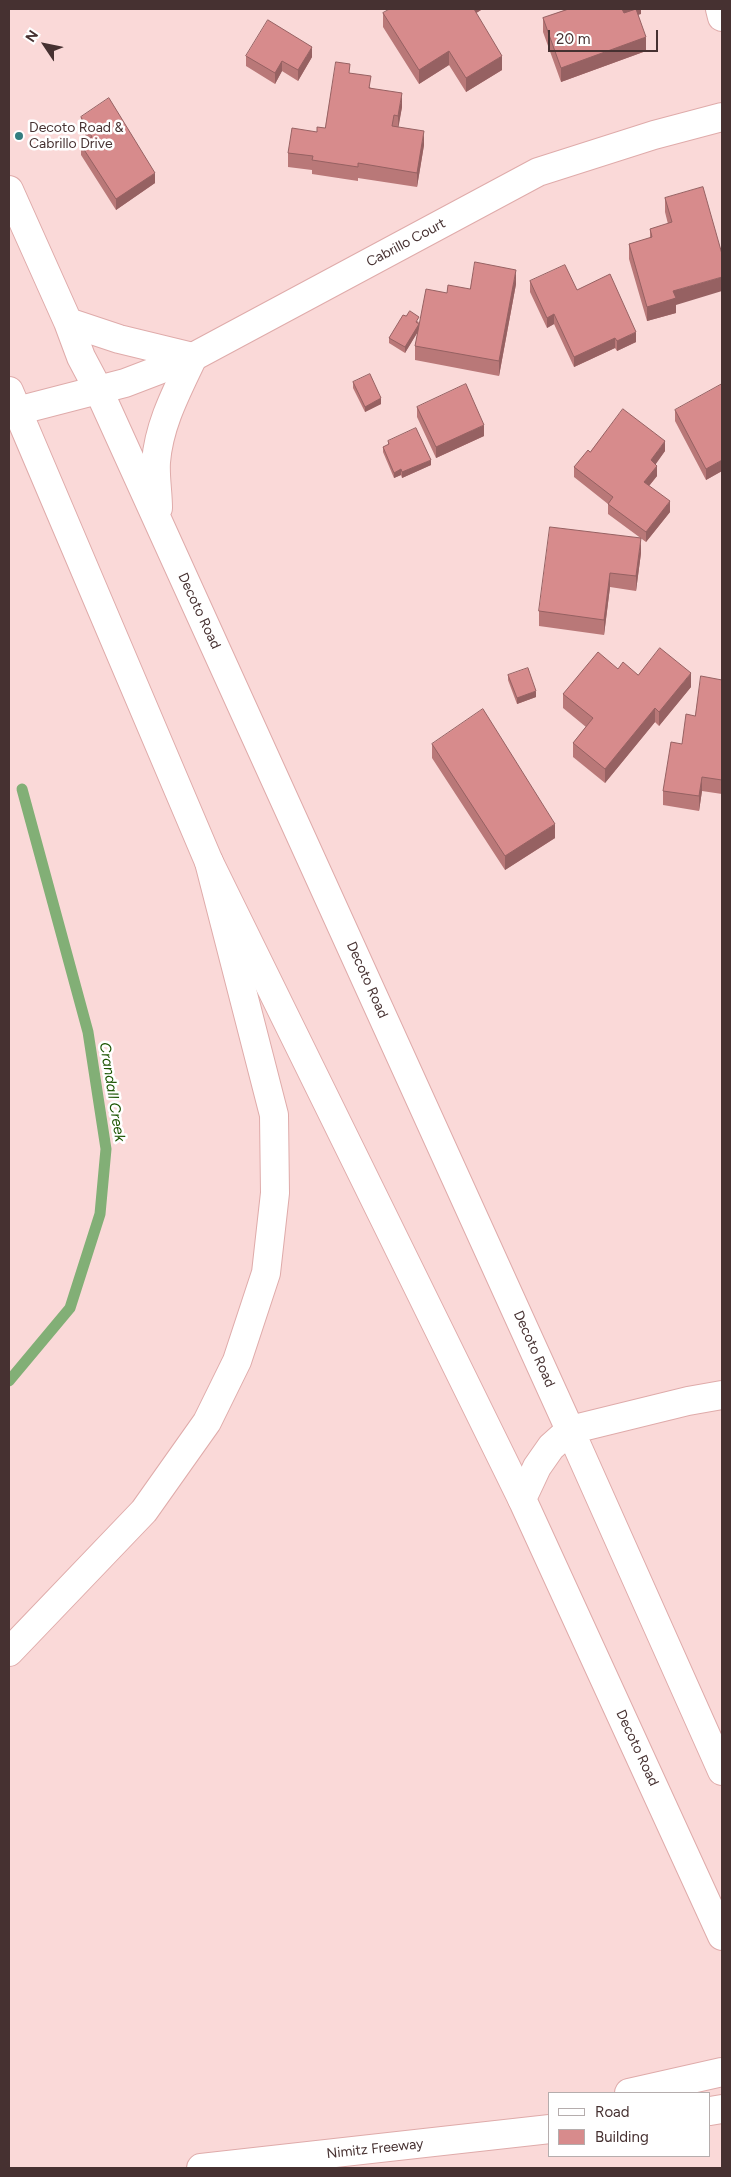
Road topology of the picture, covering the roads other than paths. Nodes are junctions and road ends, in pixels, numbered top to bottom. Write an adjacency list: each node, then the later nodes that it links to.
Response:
1 (720, 9): 2 (main road)
2 (722, 17)
3 (722, 117): 6 (main road, Cabrillo Court)
4 (9, 190): 5 (main road, Decoto Road)
5 (68, 322): 6 (main road); 7 (main road, Decoto Road)
6 (193, 357): 7 (main road, Cabrillo Court); 9 (main road)
7 (99, 391): 8 (main road, Cabrillo Court); 9 (main road, Decoto Road)
8 (12, 405): 10 (main road, Decoto Road)
9 (159, 522): 12 (main road, Decoto Road)
10 (209, 862): 13 (main road, Decoto Road); 14 (main road)
11 (722, 1395): 12 (main road)
12 (570, 1430): 13 (main road); 15 (main road, Decoto Road)
13 (522, 1499): 16 (main road, Decoto Road)
14 (9, 1652)
15 (722, 1771)
16 (722, 1936)
17 (722, 2072): 18 (main road)
18 (633, 2092)
19 (548, 2111): 21 (main road)
20 (548, 2129): 21 (main road, Nimitz Freeway)
21 (384, 2148): 22 (main road, Nimitz Freeway)
22 (201, 2168)

